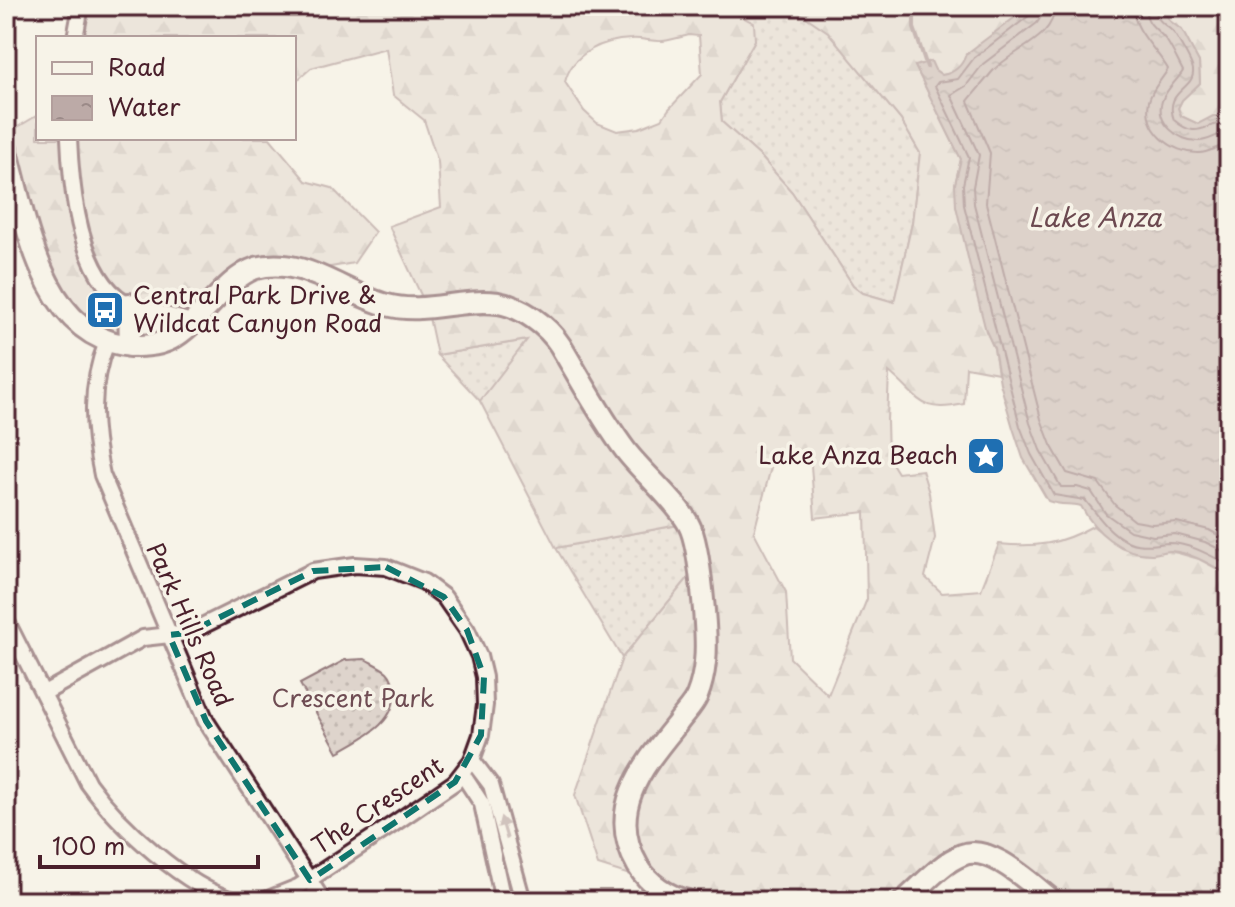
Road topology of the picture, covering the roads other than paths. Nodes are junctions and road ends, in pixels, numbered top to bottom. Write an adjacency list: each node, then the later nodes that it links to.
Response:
1 (81, 6): 2 (street)
2 (75, 36)
3 (69, 140): 5 (street)
4 (6, 148): 7 (street)
5 (129, 304): 6 (street); 8 (street)
6 (191, 322): 8 (street); 20 (street)
7 (107, 342): 8 (street); 10 (street, Park Hills Road)
8 (130, 346)
9 (6, 620): 11 (street)
10 (169, 635): 11 (street, The Crescent); 12 (street, The Crescent); 14 (street, Park Hills Road)
11 (44, 693): 15 (street)
12 (472, 760): 13 (street, The Crescent); 19 (street, one-way to 12)
13 (463, 775): 14 (street, The Crescent); 18 (street)
14 (310, 880): 16 (street, The Crescent); 17 (street, Park Hills Road)
15 (236, 901)
16 (263, 901)
17 (323, 901)
18 (503, 901)
19 (523, 901)
20 (688, 901)
21 (904, 901): 22 (street)
22 (1053, 901)

